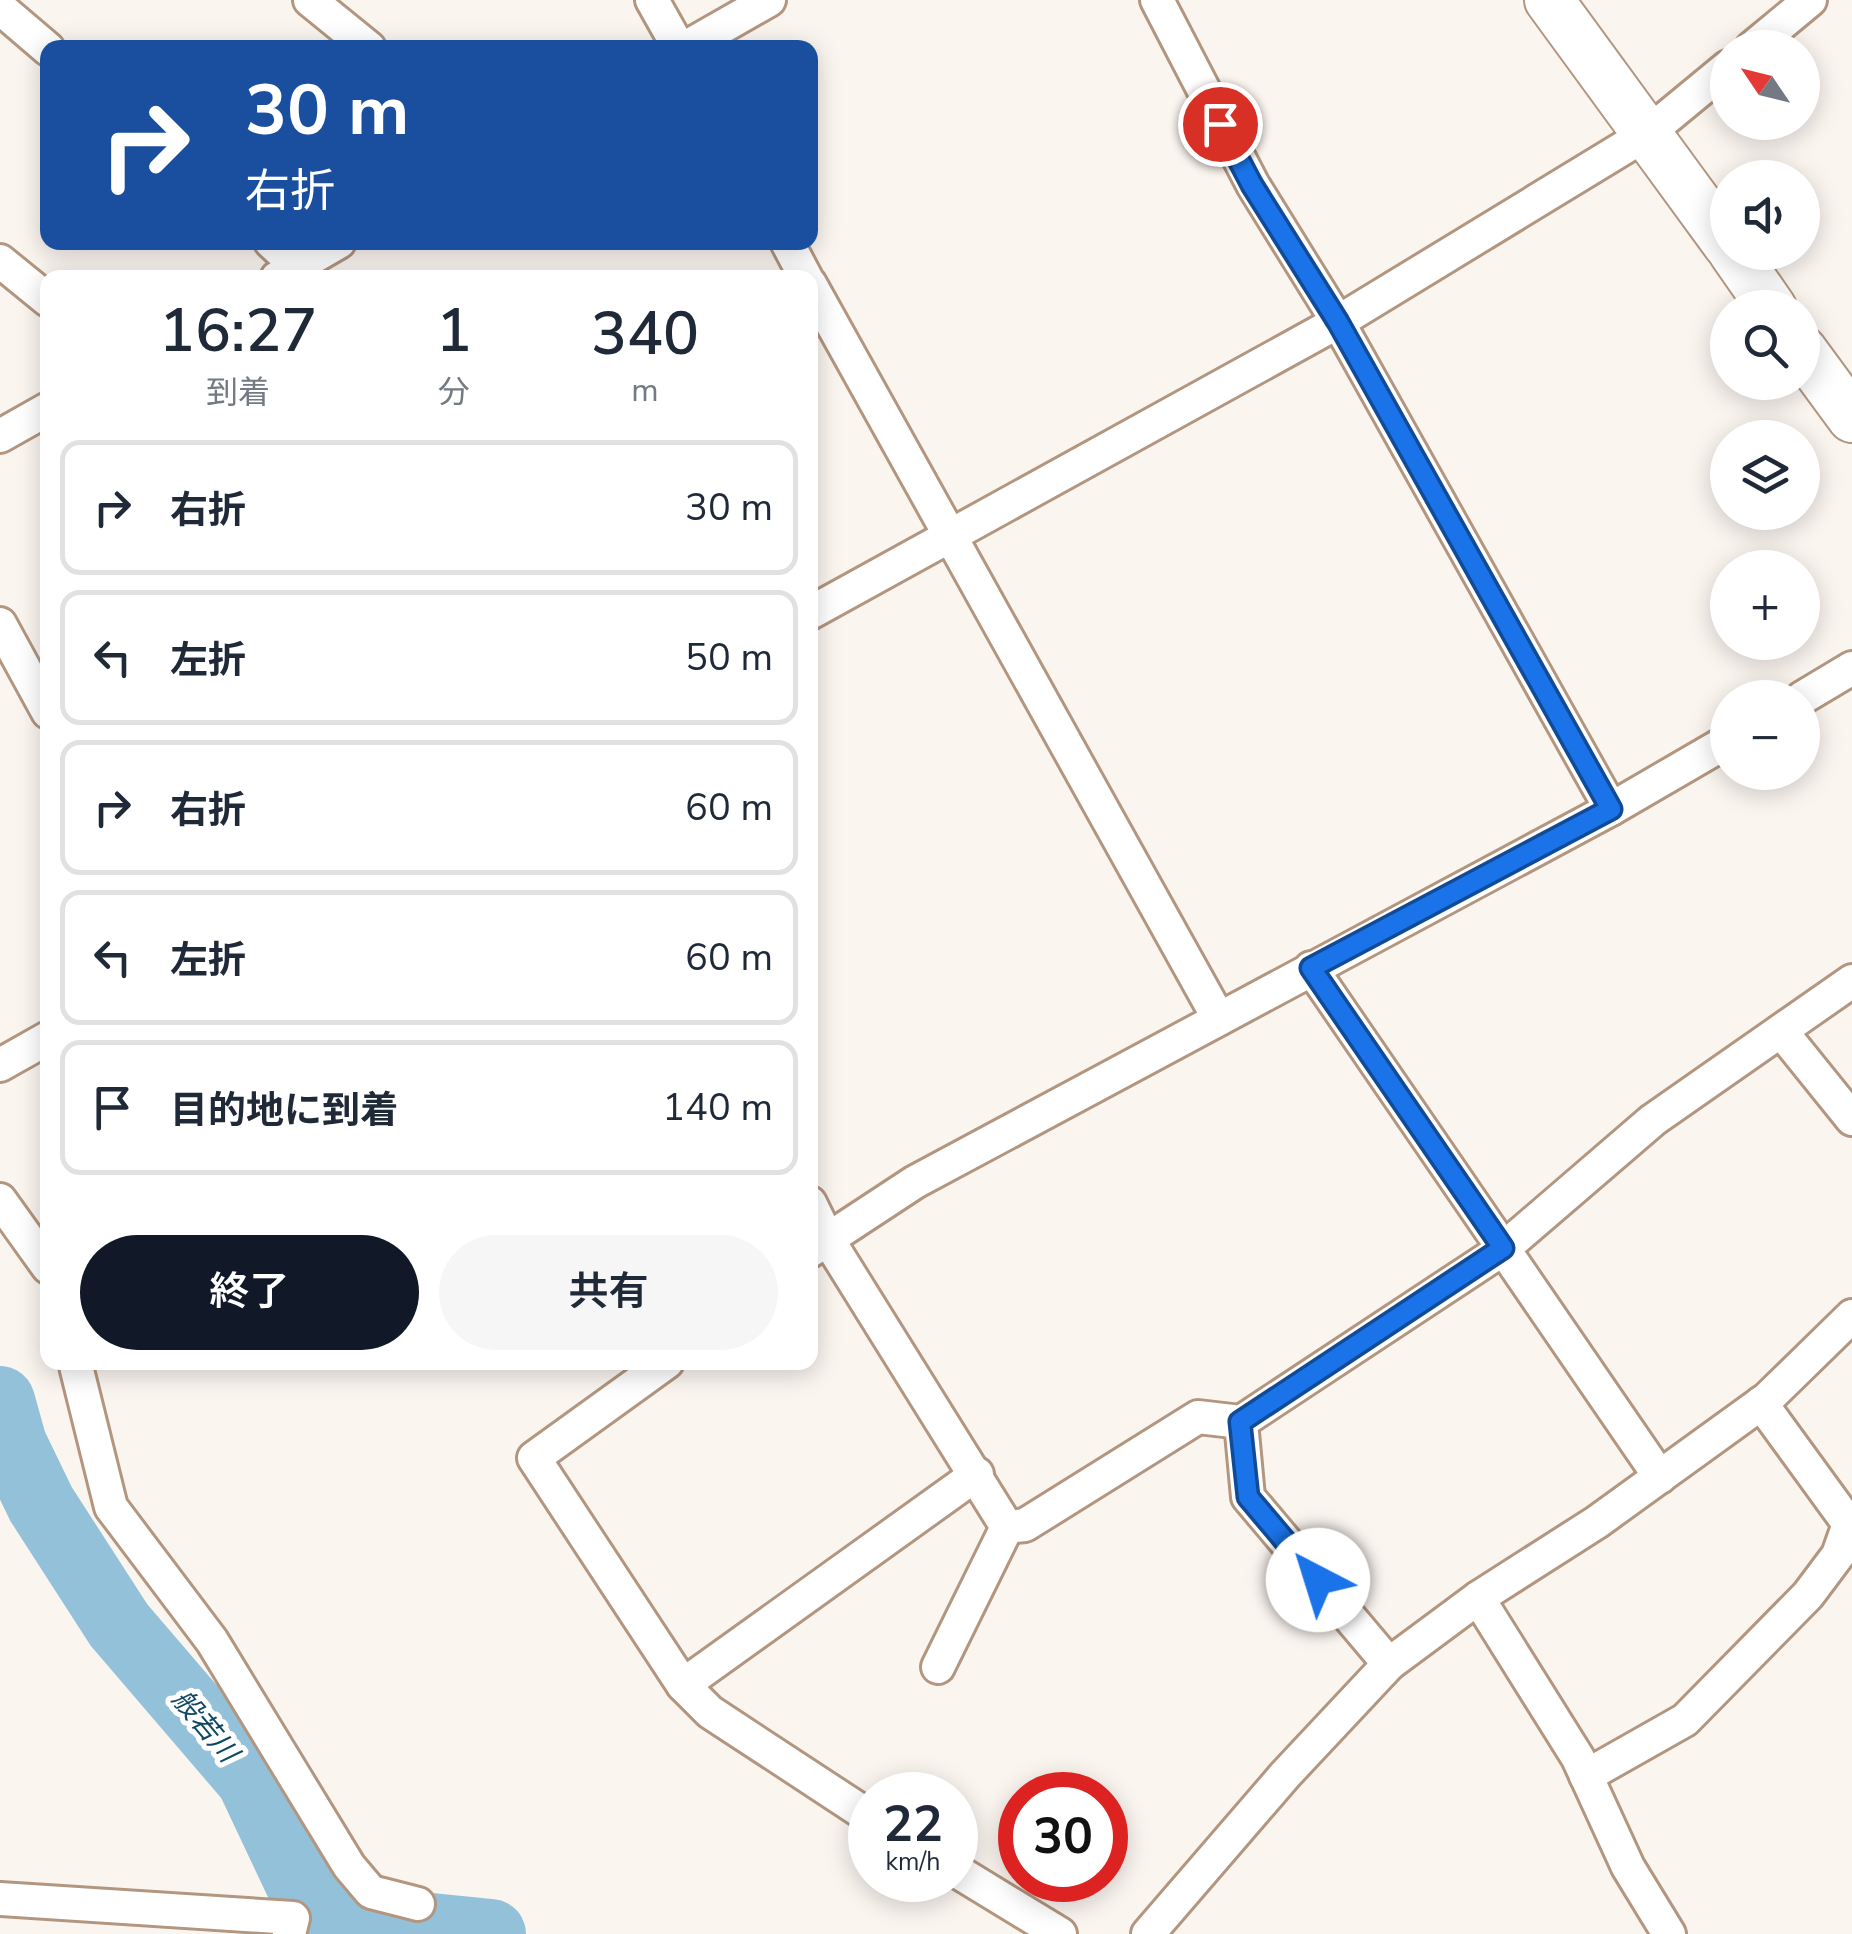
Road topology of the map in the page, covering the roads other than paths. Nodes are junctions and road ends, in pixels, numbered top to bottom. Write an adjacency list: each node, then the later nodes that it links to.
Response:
1 (310, 0): 9 (street)
2 (652, 0): 10 (street)
3 (770, 0): 11 (street)
4 (1156, 0): 21 (street)
5 (1549, 0): 14 (main road)
6 (1810, 0): 8 (street)
7 (0, 8): 12 (street)
8 (1774, 30)
9 (360, 40)
10 (677, 40)
11 (697, 40)
12 (40, 42)
13 (1710, 83): 14 (street)
14 (1648, 133): 15 (main road); 21 (street)
15 (1710, 220)
16 (328, 250): 18 (street)
17 (0, 260): 19 (street)
18 (299, 270)
19 (40, 293)
20 (818, 299): 26 (street)
21 (1338, 322): 26 (street); 33 (street)
22 (1820, 374): 24 (main road)
23 (40, 414): 25 (street)
24 (1852, 418)
25 (0, 436)
26 (950, 537): 27 (street); 36 (street)
27 (818, 608)
28 (0, 624): 31 (street)
29 (1852, 668): 30 (street)
30 (1820, 687)
31 (40, 697)
32 (1710, 751): 33 (street)
33 (1611, 809): 34 (street)
34 (1311, 968): 36 (street); 43 (street)
35 (1852, 981): 37 (street)
36 (1219, 1019): 42 (street)
37 (1781, 1030): 40 (street); 43 (street)
38 (40, 1042): 39 (street)
39 (0, 1065)
40 (1852, 1119)
41 (0, 1200): 44 (street)
42 (818, 1245): 50 (street)
43 (1503, 1248): 49 (street); 51 (street)
44 (40, 1256)
45 (1852, 1316): 48 (street)
46 (77, 1370): 61 (street)
47 (655, 1370): 56 (street)
48 (1761, 1404): 51 (street); 57 (street)
49 (1240, 1422): 52 (street); 54 (street)
50 (977, 1474): 52 (street); 56 (street)
51 (1660, 1478): 53 (street)
52 (1007, 1526): 55 (street)
53 (1478, 1598): 54 (street); 57 (street)
54 (1389, 1664): 64 (street)
55 (938, 1667)
56 (683, 1685): 58 (street)
57 (1586, 1776): 65 (street)
58 (848, 1803)
59 (978, 1884): 63 (street)
60 (0, 1899): 62 (street)
61 (418, 1904)
62 (289, 1934)
63 (1060, 1934)
64 (1148, 1934)
65 (1669, 1934)

